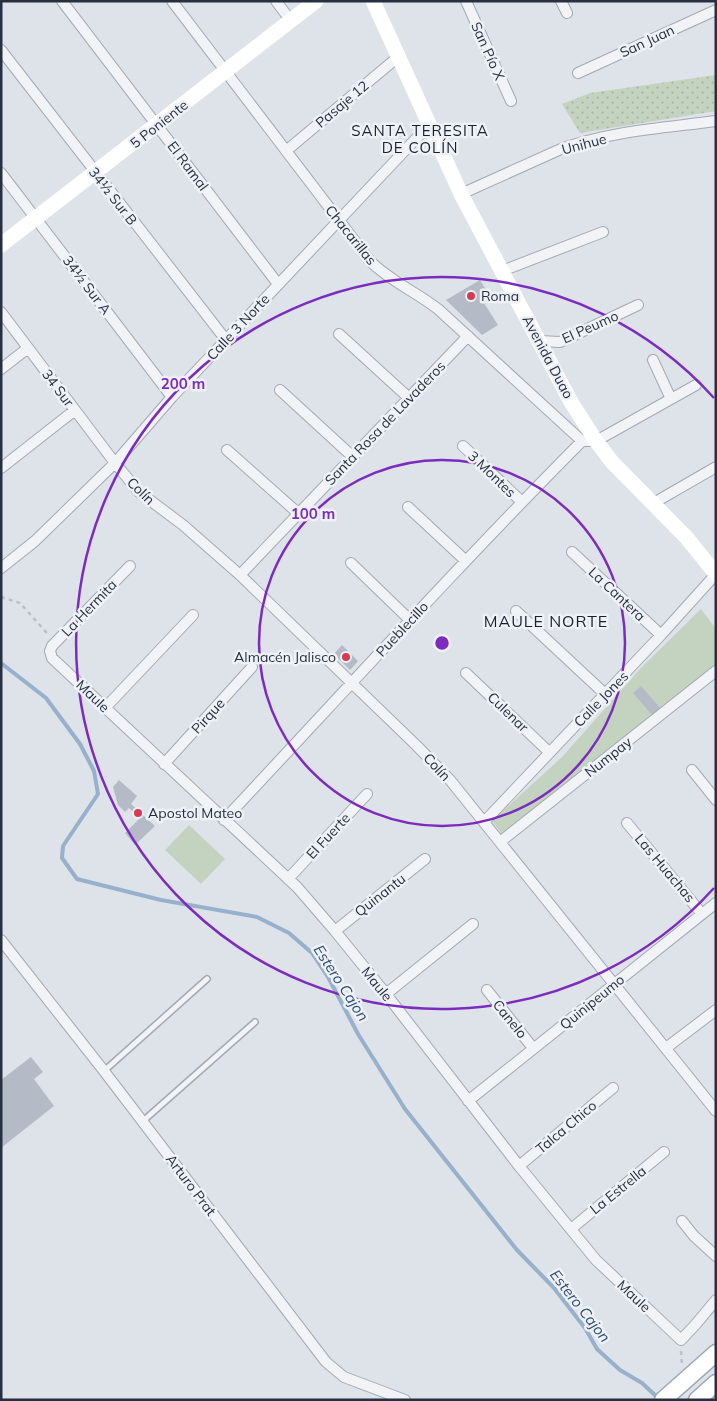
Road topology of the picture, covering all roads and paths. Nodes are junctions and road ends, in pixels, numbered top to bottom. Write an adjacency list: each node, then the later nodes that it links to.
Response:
1 (62, 1): 18 (street, El Ramal)
2 (172, 1): 14 (street, Chacarillas)
3 (276, 1): 11 (street)
4 (316, 1): 11 (street, 5 Poniente)
5 (373, 1): 13 (street, Avenida Duao)
6 (466, 1): 16 (street, San Pío X)
7 (561, 1): 10 (street)
8 (712, 1): 9 (street)
9 (716, 10): 15 (street, San Juan)
10 (567, 13)
11 (291, 21): 14 (street, 5 Poniente)
12 (1, 50): 22 (street, 34½ Sur B)
13 (398, 57): 19 (street, Avenida Duao); 20 (street, Pasaje 12)
14 (226, 71): 18 (street, 5 Poniente); 20 (street, Chacarillas)
15 (578, 73)
16 (511, 101)
17 (716, 121): 23 (street, Unihue)
18 (157, 126): 22 (street, 5 Poniente); 29 (street, El Ramal)
19 (428, 126): 23 (street, Avenida Duao); 25 (street, Calle 3 Norte)
20 (286, 151): 25 (street, Chacarillas)
21 (1, 173): 24 (street, 34½ Sur A)
22 (96, 173): 24 (street, 5 Poniente); 34 (street, 34½ Sur B)
23 (460, 194): 28 (street, Avenida Duao)
24 (36, 218): 27 (street, 5 Poniente); 41 (street, 34½ Sur A)
25 (339, 220): 29 (street, Calle 3 Norte); 33 (street, Chacarillas)
26 (603, 232): 28 (street)
27 (1, 245)
28 (502, 270): 35 (street, Avenida Duao)
29 (278, 284): 34 (street, Calle 3 Norte)
30 (638, 305): 35 (street, El Peumo)
31 (1, 312): 36 (street, 34 Sur)
32 (338, 334): 42 (street)
33 (468, 336): 42 (street, Santa Rosa de Lavaderos); 45 (street, Chacarillas)
34 (226, 340): 41 (street, Calle 3 Norte)
35 (540, 341): 45 (street, Avenida Duao)
36 (28, 348): 38 (street); 44 (street, 34 Sur)
37 (653, 360): 43 (street)
38 (1, 369)
39 (696, 385): 43 (street, Pueblecillo)
40 (280, 390): 48 (street)
41 (172, 397): 49 (street, Calle 3 Norte)
42 (409, 398): 48 (street, Santa Rosa de Lavaderos)
43 (671, 399): 45 (street, Pueblecillo)
44 (75, 410): 49 (street, 34 Sur); 51 (street)
45 (589, 441): 52 (street, Pueblecillo); 53 (street, Avenida Duao)
46 (463, 446): 52 (street, 3 Montes)
47 (227, 450): 55 (street)
48 (354, 457): 55 (street, Santa Rosa de Lavaderos)
49 (114, 463): 60 (street, Calle 3 Norte); 62 (street, Colín)
50 (716, 467): 53 (street)
51 (1, 468)
52 (522, 502): 57 (street, Pueblecillo)
53 (652, 504): 61 (street, Avenida Duao)
54 (408, 507): 57 (street)
55 (299, 514): 62 (street, Santa Rosa de Lavaderos)
56 (572, 552): 67 (street, La Cantera)
57 (466, 561): 66 (street, Pueblecillo)
58 (351, 563): 66 (street)
59 (130, 566): 68 (street, La Hermita)
60 (1, 568)
61 (714, 568): 67 (street, Calle Jones)
62 (240, 575): 72 (street, Colín)
63 (1, 597): 68 (path)
64 (516, 611): 73 (street)
65 (193, 615): 74 (street)
66 (410, 620): 72 (street, Pueblecillo)
67 (661, 635): 73 (street, Calle Jones)
68 (50, 651): 74 (street, Maule)
69 (252, 667): 76 (street, Pirque)
70 (716, 671): 83 (street, Numpay)
71 (466, 672): 75 (street, Culenar)
72 (352, 683): 80 (street, Pueblecillo); 81 (street, Colín)
73 (605, 694): 75 (street, Calle Jones)
74 (106, 708): 76 (street, Maule)
75 (549, 752): 81 (street, Calle Jones)
76 (164, 764): 80 (street, Maule)
77 (692, 770): 79 (street)
78 (368, 794): 85 (street, El Fuerte)
79 (716, 800)
80 (224, 820): 85 (street, Maule)
81 (484, 822): 83 (street, Colín)
82 (627, 823): 87 (street, Las Huachas)
83 (500, 842): 92 (street, Colín)
84 (425, 860): 89 (street, Quinantu)
85 (288, 879): 89 (street, Maule)
86 (716, 903): 87 (street, Quinipeumo)
87 (702, 914): 92 (street, Quinipeumo)
88 (473, 924): 94 (street)
89 (335, 931): 94 (street, Maule)
90 (1, 940): 99 (street, Arturo Prat)
91 (206, 979): 99 (lane)
92 (614, 984): 97 (street, Quinipeumo); 98 (street, Colín)
93 (487, 990): 97 (street, Canelo)
94 (386, 994): 101 (street, Maule)
95 (716, 1010): 98 (street)
96 (255, 1022): 103 (lane)
97 (533, 1048): 101 (street, Quinipeumo)
98 (666, 1048): 102 (street, Colín)
99 (104, 1071): 103 (street, Arturo Prat)
100 (613, 1088): 105 (street, Talca Chico)
101 (468, 1101): 105 (street, Maule)
102 (716, 1111)
103 (143, 1122): 114 (street, Arturo Prat)
104 (664, 1152): 107 (street, La Estrella)
105 (519, 1166): 107 (street, Maule)
106 (682, 1222): 108 (street)
107 (571, 1229): 110 (street, Maule)
108 (716, 1256)
109 (716, 1300): 110 (street)
110 (680, 1340): 112 (path)
111 (716, 1353): 112 (main road)
112 (682, 1376): 115 (main road)
113 (716, 1383): 116 (main road)
114 (405, 1400)
115 (663, 1400)
116 (697, 1400)

